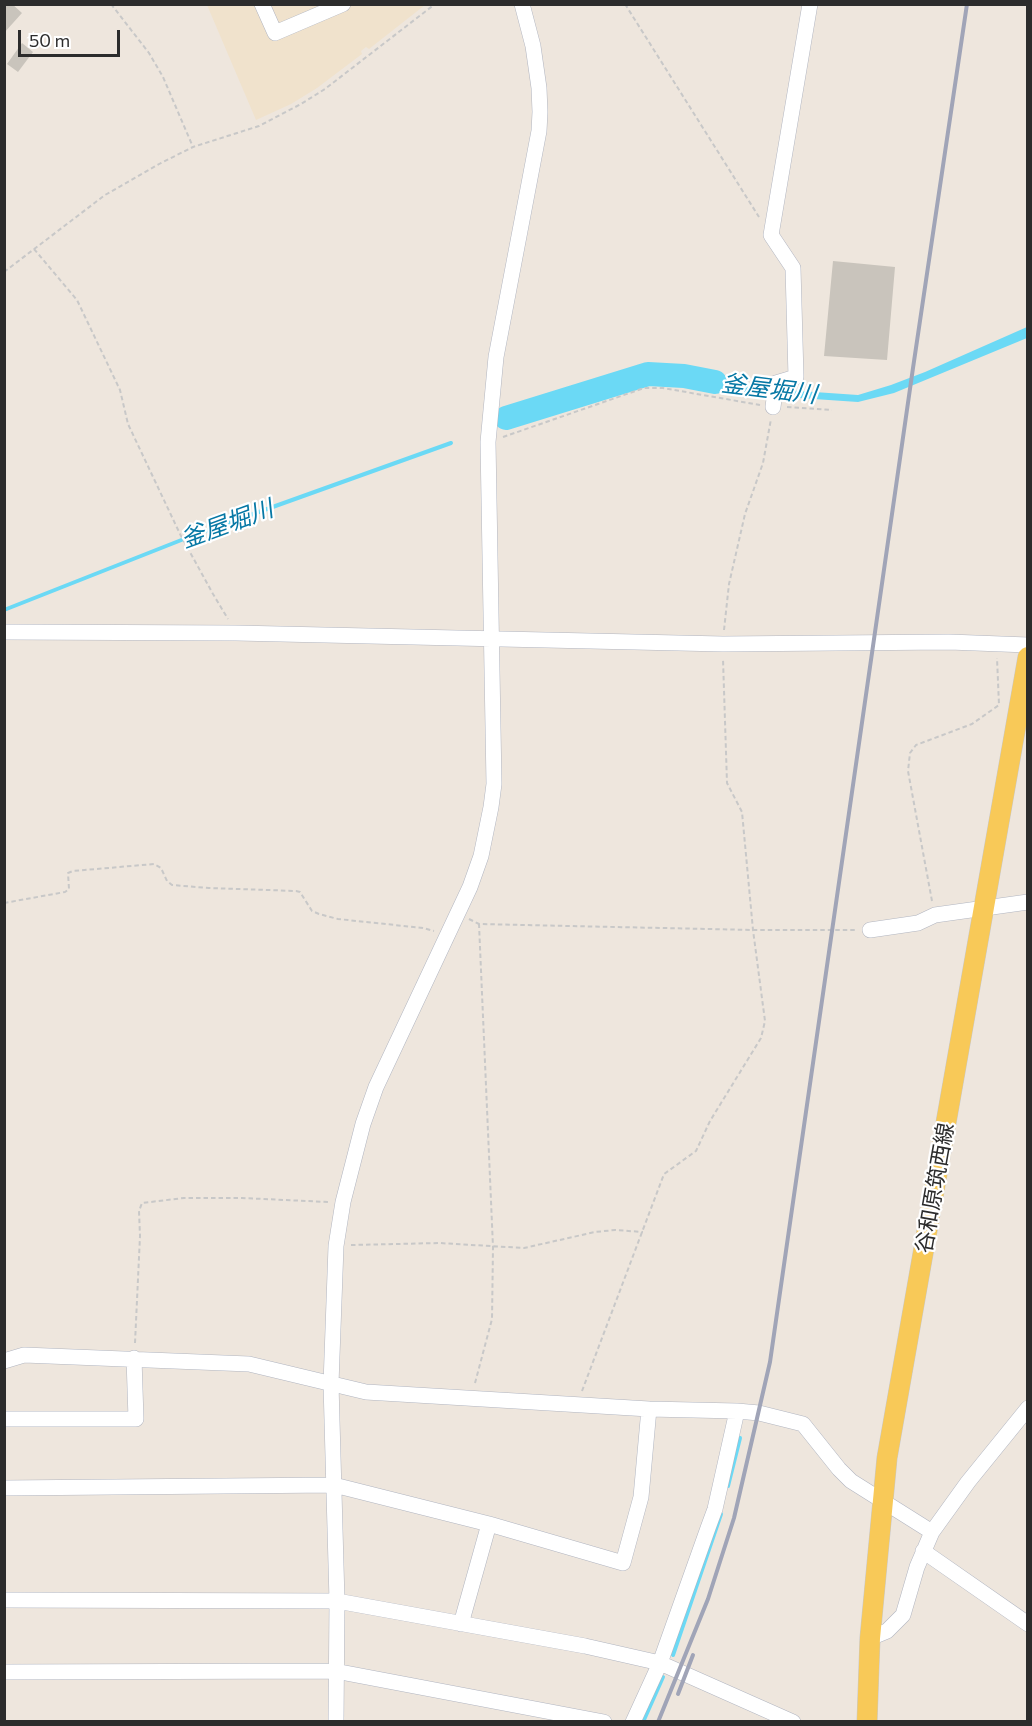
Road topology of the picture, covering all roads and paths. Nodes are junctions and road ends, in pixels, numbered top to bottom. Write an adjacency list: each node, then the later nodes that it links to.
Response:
1 (111, 4): 8 (path)
2 (262, 4): 3 (street)
3 (343, 4)
4 (435, 4): 8 (path)
5 (522, 4): 14 (street)
6 (625, 4): 9 (path)
7 (810, 4): 9 (street)
8 (194, 147): 10 (path)
9 (771, 235): 12 (street)
10 (34, 249): 11 (path); 16 (path)
11 (4, 272)
12 (773, 406): 13 (path); 14 (path); 19 (path)
13 (832, 410)
14 (488, 442): 17 (street)
15 (4, 632): 16 (street)
16 (236, 633): 17 (street)
17 (491, 638): 19 (street); 28 (street)
18 (996, 643): 19 (street); 20 (street); 25 (path)
19 (723, 644): 26 (path)
20 (1028, 645)
21 (1028, 657): 24 (main road, 谷和原筑西線)
22 (1028, 902): 24 (street)
23 (4, 903): 28 (path)
24 (983, 908): 25 (street); 44 (main road, 谷和原筑西線)
25 (935, 915): 27 (street)
26 (753, 930): 27 (path); 30 (path); 32 (path)
27 (870, 930)
28 (448, 936): 29 (street)
29 (343, 1202): 31 (street); 33 (path)
30 (643, 1232): 32 (path); 37 (path)
31 (336, 1246): 32 (path); 35 (street)
32 (493, 1247): 36 (path)
33 (134, 1358): 34 (street); 35 (street); 41 (street)
34 (4, 1361)
35 (331, 1384): 36 (street); 42 (street)
36 (471, 1400): 37 (street)
37 (577, 1405): 39 (street)
38 (1028, 1408): 46 (street)
39 (649, 1409): 40 (street); 45 (street)
40 (737, 1411): 44 (street); 53 (street)
41 (4, 1419)
42 (334, 1485): 43 (street); 45 (street); 49 (street)
43 (4, 1488)
44 (883, 1502): 46 (street); 52 (main road, 谷和原筑西線)
45 (489, 1524): 50 (street)
46 (932, 1532): 47 (street)
47 (923, 1551): 51 (street); 52 (street)
48 (4, 1600): 49 (street)
49 (337, 1601): 50 (street); 54 (street)
50 (461, 1624): 53 (street)
51 (1028, 1624)
52 (870, 1638): 60 (main road, 谷和原筑西線)
53 (660, 1663): 58 (street); 59 (street)
54 (335, 1671): 55 (street); 56 (street); 57 (street)
55 (4, 1672)
56 (336, 1722)
57 (604, 1722)
58 (633, 1722)
59 (793, 1722)
60 (867, 1722)

